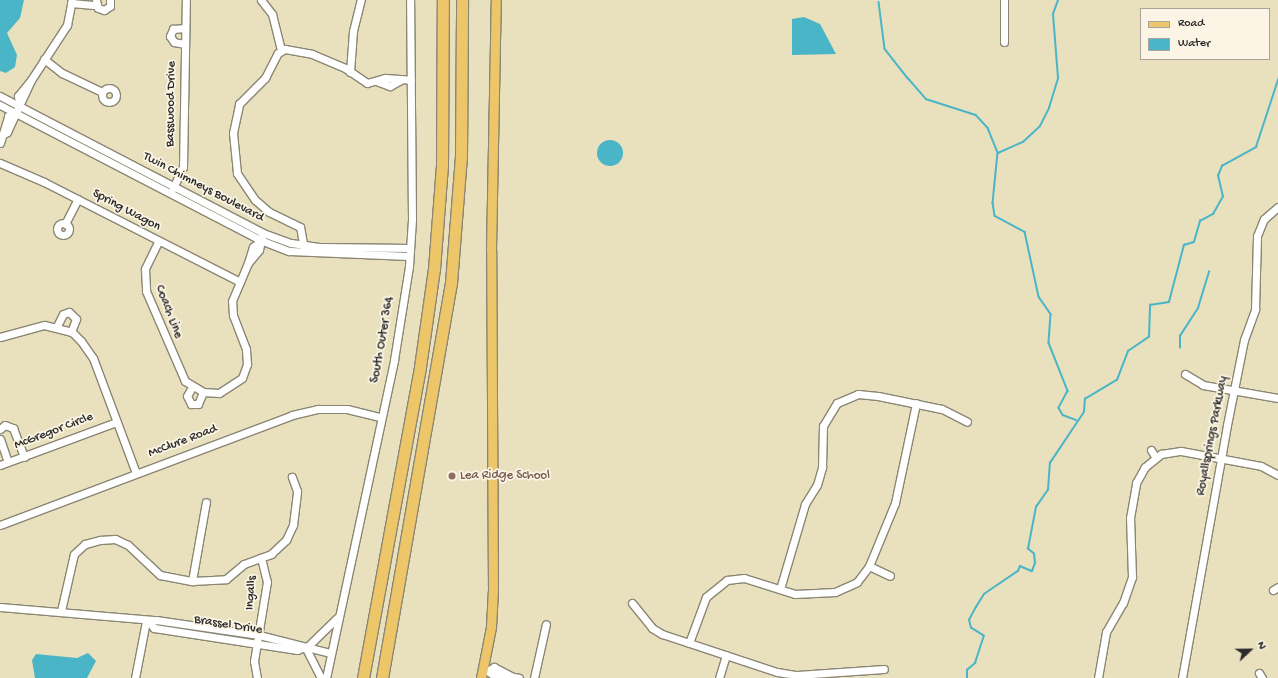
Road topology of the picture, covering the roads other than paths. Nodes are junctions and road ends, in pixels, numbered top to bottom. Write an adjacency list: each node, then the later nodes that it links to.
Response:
1 (110, 0): 11 (street)
2 (186, 0): 12 (street, Basswood Drive)
3 (261, 0): 15 (street)
4 (361, 0): 17 (street)
5 (410, 0): 18 (street, South Outer 364)
6 (443, 0): 88 (highway)
7 (462, 0): 89 (highway)
8 (496, 0): 80 (main road)
9 (1004, 0): 13 (street)
10 (71, 2): 11 (street); 16 (street)
11 (96, 2)
12 (185, 28): 14 (street, Basswood Drive); 14 (street, Basswood Drive)
13 (1004, 42)
14 (185, 44): 26 (street, Basswood Drive)
15 (281, 49): 17 (street); 33 (street)
16 (44, 59): 19 (street); 21 (street)
17 (350, 72): 18 (street)
18 (411, 80): 34 (street, South Outer 364)
19 (102, 92)
20 (0, 96): 21 (street, Twin Chimneys Boulevard)
21 (18, 104): 23 (street); 26 (street, Twin Chimneys Boulevard)
22 (0, 105): 23 (street, Twin Chimneys Boulevard)
23 (13, 114): 24 (street); 27 (street, Twin Chimneys Boulevard)
24 (1, 139)
25 (0, 163): 28 (street, Spring Wagon)
26 (174, 185): 27 (street, Basswood Drive); 31 (street, Twin Chimneys Boulevard)
27 (170, 193): 31 (street, Twin Chimneys Boulevard)
28 (78, 199): 30 (street); 32 (street, Spring Wagon)
29 (1278, 207): 43 (street, Royallsprings Parkway)
30 (65, 224)
31 (261, 238): 33 (street, Twin Chimneys Boulevard); 35 (street, Twin Chimneys Boulevard); 37 (street, Coach Line)
32 (158, 242): 37 (street, Spring Wagon); 42 (street, Coach Line)
33 (305, 245): 34 (street, Twin Chimneys Boulevard); 35 (street)
34 (410, 248): 36 (street, South Outer 364)
35 (304, 253): 36 (street, Twin Chimneys Boulevard)
36 (408, 256): 47 (street, South Outer 364)
37 (240, 282): 44 (street, Coach Line)
38 (58, 326): 39 (street); 39 (street); 40 (street)
39 (71, 332): 48 (street)
40 (0, 337)
41 (1185, 374): 43 (street)
42 (192, 387): 44 (street, Coach Line); 44 (street)
43 (1234, 391): 45 (street); 55 (street, Royallsprings Parkway)
44 (203, 392)
45 (1278, 398)
46 (916, 403): 49 (street); 64 (street); 67 (street)
47 (380, 418): 58 (street, McClure Road); 71 (street, South Outer 364)
48 (116, 422): 53 (street, McGregor Circle); 58 (street)
49 (967, 422)
50 (0, 429): 53 (street)
51 (0, 439): 56 (street)
52 (1151, 450): 54 (street)
53 (24, 457): 56 (street, McGregor Circle)
54 (1156, 458): 55 (street); 93 (street)
55 (1221, 458): 59 (street); 94 (street, Royallsprings Parkway)
56 (8, 462): 57 (street, McGregor Circle)
57 (0, 465)
58 (136, 473): 62 (street, McClure Road)
59 (1278, 475)
60 (292, 477): 63 (street)
61 (206, 502): 66 (street)
62 (0, 525)
63 (261, 558): 66 (street); 74 (street, Ingalls)
64 (869, 566): 65 (street); 67 (street)
65 (890, 576)
66 (192, 581): 70 (street)
67 (780, 590): 76 (street)
68 (632, 603): 76 (street)
69 (0, 607): 70 (street, Brassel Drive)
70 (61, 611): 72 (street, Brassel Drive)
71 (337, 618): 77 (street); 78 (street, South Outer 364)
72 (148, 621): 74 (street, Brassel Drive); 75 (street, Brassel Drive); 84 (street)
73 (546, 624): 91 (street)
74 (259, 635): 75 (street, Ingalls); 77 (street, Brassel Drive)
75 (258, 643): 77 (street, Brassel Drive); 85 (street, Ingalls)
76 (689, 643): 79 (street)
77 (305, 647): 78 (street, Brassel Drive); 86 (street)
78 (330, 653): 87 (street, South Outer 364)
79 (726, 656): 82 (street); 92 (street)
80 (486, 669): 83 (street); 90 (main road)
81 (884, 669): 82 (street)
82 (797, 676)
83 (516, 677)
84 (135, 678)
85 (257, 678)
86 (321, 678)
87 (326, 678)
88 (363, 678)
89 (382, 678)
90 (481, 678)
91 (534, 678)
92 (719, 678)
93 (1098, 678)
94 (1182, 678)

